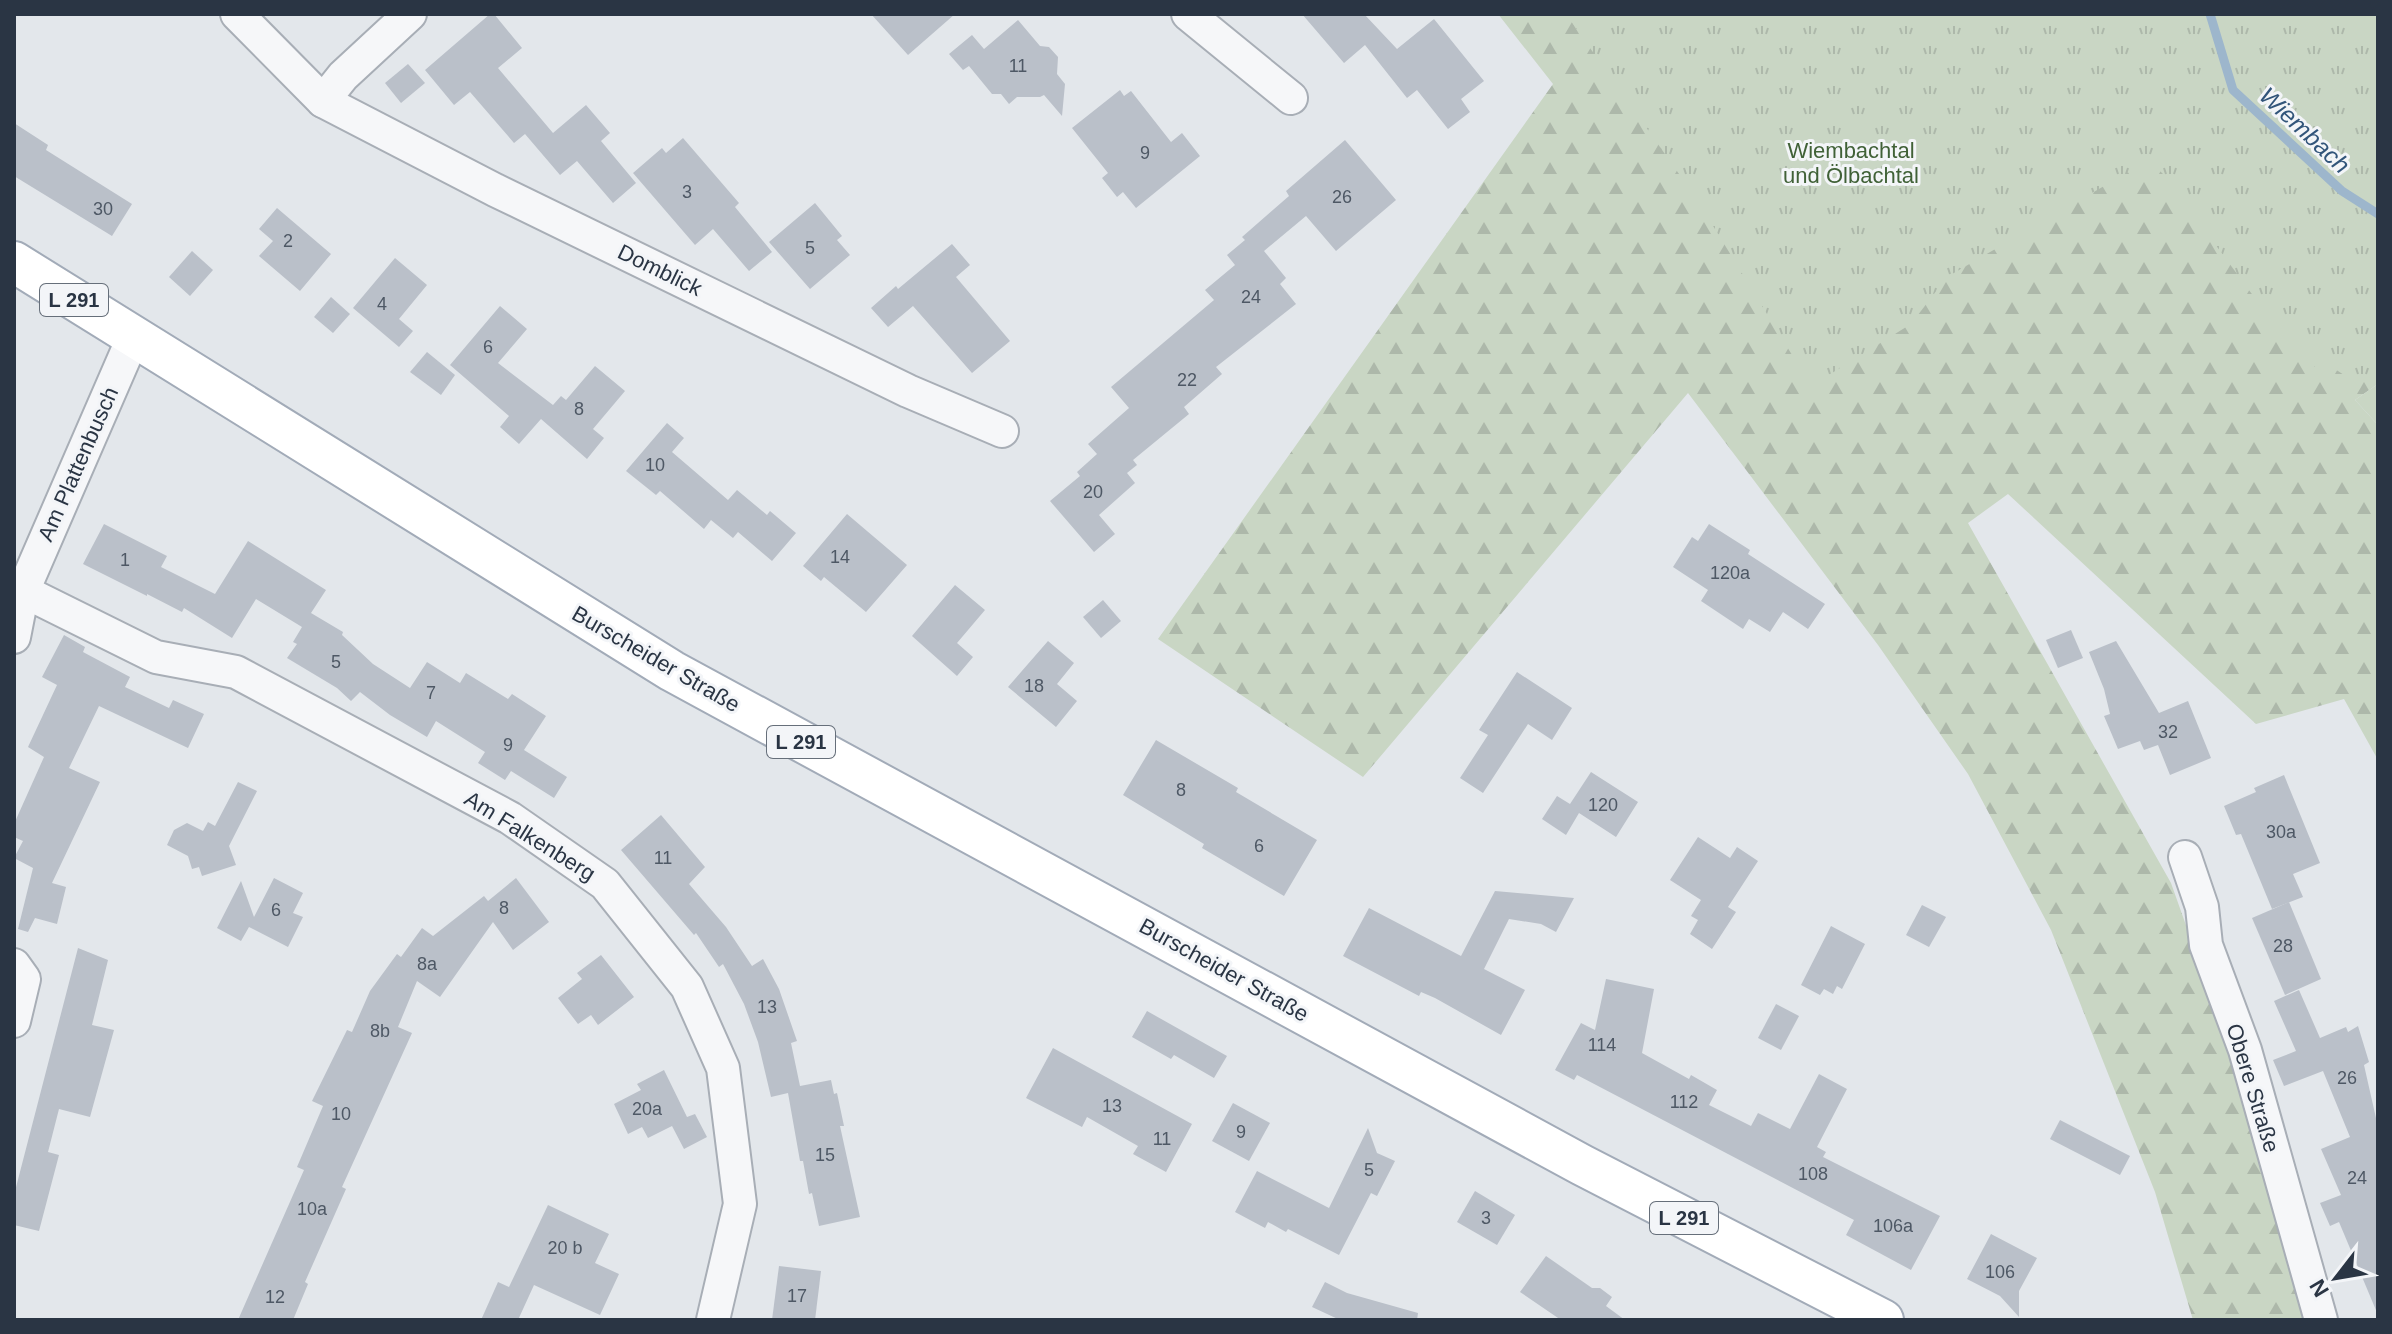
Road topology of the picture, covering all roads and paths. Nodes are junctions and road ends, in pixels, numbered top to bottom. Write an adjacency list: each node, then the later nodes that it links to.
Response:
1 (237, 14): 5 (street, Domblick)
2 (410, 14): 5 (street)
3 (1188, 14): 4 (street)
4 (1291, 98)
5 (323, 101): 8 (street, Domblick)
6 (14, 262): 7 (main road, Burscheider Straße / L 291)
7 (133, 338): 9 (street, Am Plattenbusch); 15 (main road, Burscheider Straße / L 291)
8 (1002, 431)
9 (23, 591): 10 (street, Am Plattenbusch); 14 (street, Am Falkenberg)
10 (14, 637)
11 (2185, 857): 16 (street, Obere Straße)
12 (14, 965): 13 (street)
13 (14, 1021)
14 (713, 1320)
15 (1883, 1320)
16 (2321, 1320)

